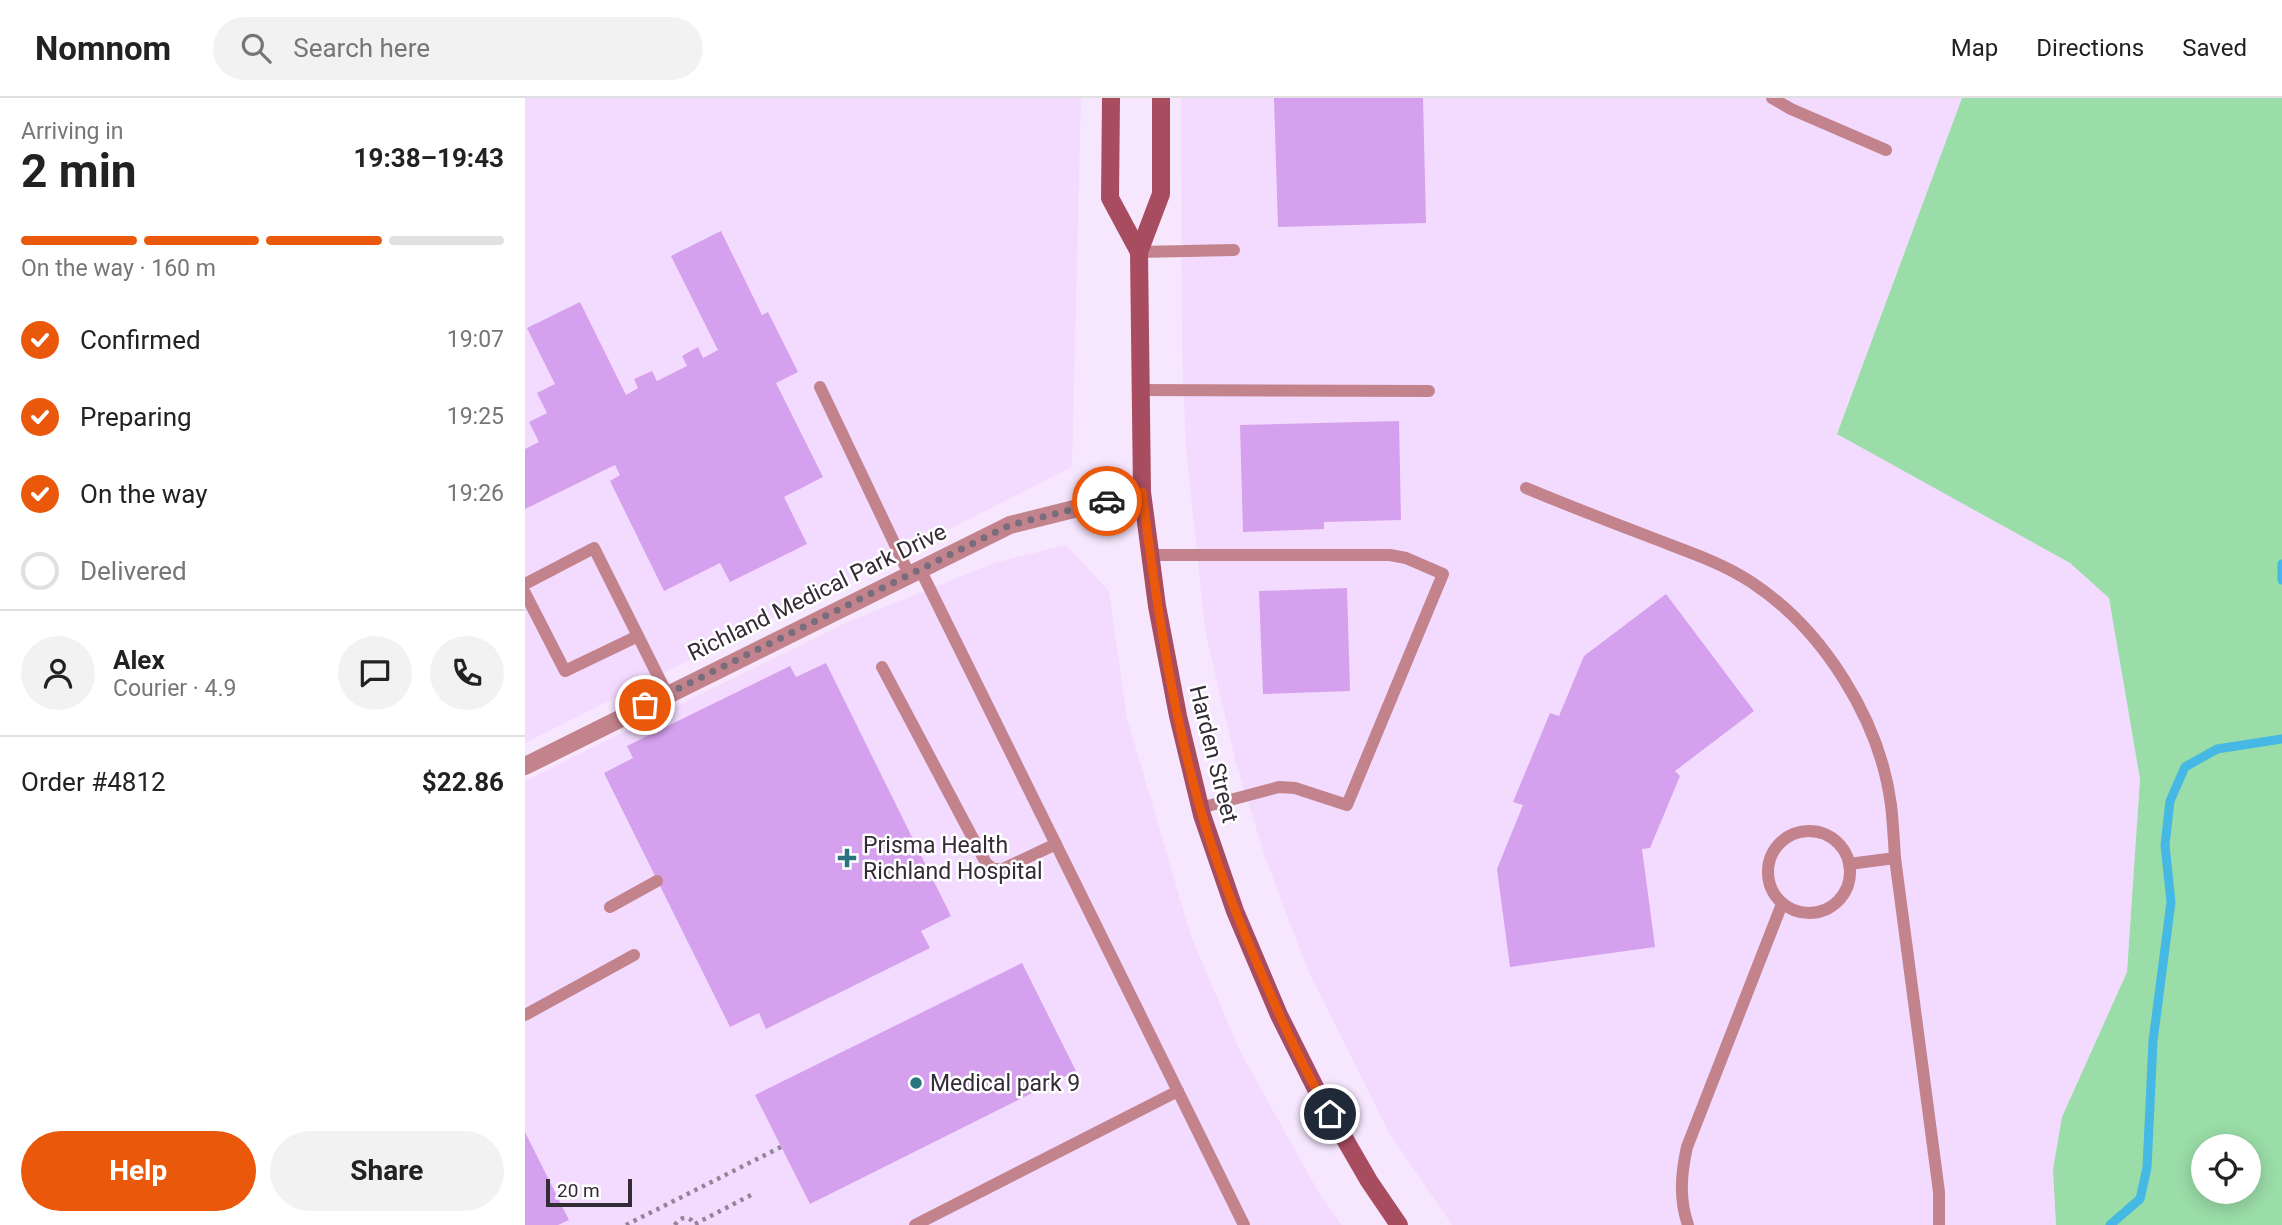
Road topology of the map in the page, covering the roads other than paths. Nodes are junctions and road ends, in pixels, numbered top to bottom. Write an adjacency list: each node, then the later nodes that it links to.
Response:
1 (1111, 98): 6 (main road, Harden Street)
2 (1161, 98): 6 (main road, Harden Street)
3 (1772, 98): 4 (lane)
4 (1886, 150)
5 (1234, 250): 6 (lane)
6 (1139, 252): 8 (main road, Harden Street)
7 (820, 387): 13 (lane)
8 (1139, 390): 9 (lane); 11 (main road, Harden Street)
9 (1429, 391)
10 (1526, 488): 22 (lane)
11 (1142, 492): 12 (main road, Harden Street); 13 (street, Richland Medical Park Drive)
12 (1150, 555): 20 (main road, Harden Street); 20 (lane)
13 (915, 571): 18 (street, Richland Medical Park Drive); 21 (lane)
14 (525, 583): 16 (lane)
15 (525, 593): 16 (lane)
16 (638, 636): 18 (lane)
17 (882, 667): 21 (lane)
18 (667, 694): 19 (street, Richland Medical Park Drive)
19 (525, 766)
20 (1200, 808): 32 (main road, Harden Street)
21 (1056, 844): 29 (lane)
22 (1895, 858): 23 (lane); 34 (lane)
23 (1849, 864): 25 (lane); 25 (lane)
24 (657, 881): 26 (lane)
25 (1782, 904): 33 (lane)
26 (610, 907)
27 (634, 955): 28 (lane)
28 (525, 1014)
29 (1178, 1091): 30 (lane); 31 (lane)
30 (915, 1225)
31 (1244, 1225)
32 (1399, 1225)
33 (1688, 1225)
34 (1939, 1225)

